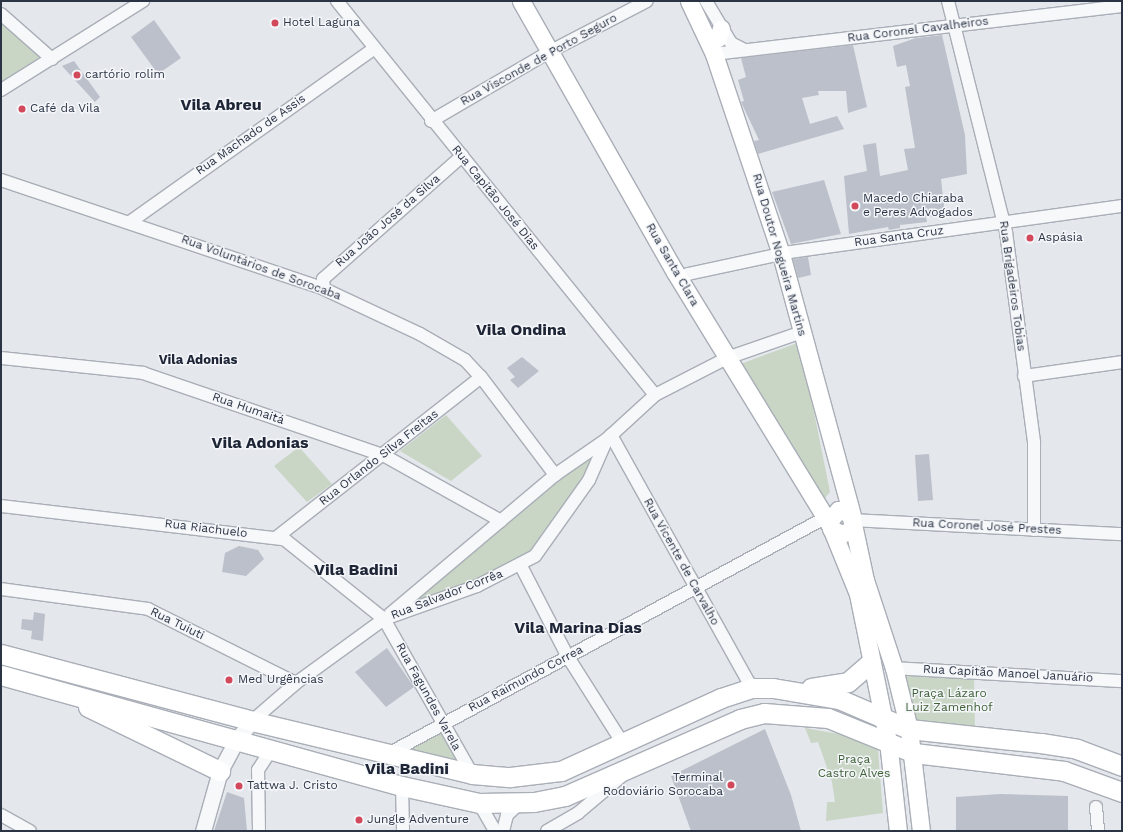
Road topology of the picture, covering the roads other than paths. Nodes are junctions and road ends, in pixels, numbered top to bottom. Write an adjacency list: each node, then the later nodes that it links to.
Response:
1 (143, 1): 16 (street)
2 (337, 1): 13 (street, Rua Capitão José Dias)
3 (521, 1): 15 (main road, Rua Santa Clara)
4 (647, 1): 15 (street, Rua Visconde de Porto Seguro)
5 (689, 1): 12 (main road, Rua Doutor Nogueira Martins)
6 (706, 1): 11 (street)
7 (948, 1): 10 (street, Rua Brigadeiros Tobias)
8 (1122, 6): 10 (street, Rua Coronel Cavalheiros)
9 (1, 14): 16 (street)
10 (952, 26): 14 (street, Rua Coronel Cavalheiros); 22 (street, Rua Brigadeiros Tobias)
11 (721, 28): 12 (main road); 14 (street)
12 (711, 47): 14 (street, Rua Coronel Cavalheiros); 24 (main road, Rua Doutor Nogueira Martins)
13 (373, 49): 18 (street, Rua Capitão José Dias); 23 (street, Rua Machado de Assis)
14 (746, 50)
15 (549, 52): 18 (street, Rua Visconde de Porto Seguro); 25 (main road, Rua Santa Clara)
16 (52, 59): 17 (street)
17 (1, 90)
18 (431, 121): 19 (street, Rua Capitão José Dias)
19 (462, 156): 26 (street, Rua João José da Silva); 33 (street, Rua Capitão José Dias)
20 (1, 180): 23 (street, Rua Voluntários de Sorocaba)
21 (1122, 206): 22 (street, Rua Santa Cruz)
22 (1004, 221): 24 (street, Rua Santa Cruz); 31 (street, Rua Brigadeiros Tobias)
23 (130, 222): 26 (street, Rua Voluntários de Sorocaba)
24 (781, 254): 25 (street, Rua Santa Cruz); 27 (main road, Rua Doutor Nogueira Martins)
25 (680, 280): 29 (main road, Rua Santa Clara)
26 (324, 289): 32 (street, Rua Voluntários de Sorocaba)
27 (803, 335): 29 (street, Rua Salvador Corrêa); 40 (main road, Rua Doutor Nogueira Martins)
28 (1, 358): 36 (street, Rua Humaitá)
29 (729, 361): 33 (street, Rua Salvador Corrêa); 42 (main road, Rua Santa Clara)
30 (1122, 362): 31 (street)
31 (1024, 376): 43 (street, Rua Brigadeiros Tobias)
32 (481, 377): 36 (street, Rua Orlando Silva Freitas); 38 (street, Rua Voluntários de Sorocaba)
33 (655, 395): 34 (street, Rua Salvador Corrêa)
34 (609, 437): 35 (street, Rua Salvador Corrêa); 37 (street, Rua Salvador Corrêa); 47 (street, Rua Vicente de Carvalho)
35 (589, 451): 37 (street); 38 (street, Rua Salvador Corrêa)
36 (383, 455): 41 (street, Rua Humaitá); 45 (street, Rua Orlando Silva Freitas)
37 (597, 461): 46 (street, Rua Salvador Corrêa)
38 (555, 475): 41 (street, Rua Salvador Corrêa)
39 (1, 506): 45 (street, Rua Riachuelo)
40 (852, 520): 42 (main road); 43 (street, Rua Coronel José Prestes); 53 (main road, Rua Doutor Nogueira Martins)
41 (501, 521): 49 (street, Rua Salvador Corrêa)
42 (830, 521): 47 (street, Rua Raimundo Correa); 52 (main road, Rua Santa Clara)
43 (1034, 530): 44 (street, Rua Coronel José Prestes)
44 (1122, 534)
45 (277, 537): 49 (street, Rua Riachuelo)
46 (521, 566): 49 (street, Rua Salvador Corrêa); 51 (street)
47 (695, 588): 51 (street, Rua Raimundo Correa); 57 (street, Rua Vicente de Carvalho)
48 (1, 589): 56 (street, Rua Tuiuti)
49 (384, 619): 56 (street, Rua Salvador Corrêa); 62 (street, Rua Fagundes Varela)
50 (1, 654): 61 (main road)
51 (568, 657): 62 (street, Rua Raimundo Correa); 66 (street)
52 (871, 662): 58 (main road); 60 (main road, Rua Santa Clara)
53 (894, 668): 55 (street, Rua Capitão Manoel Januário); 63 (main road, Rua Doutor Nogueira Martins)
54 (1, 675): 59 (main road)
55 (1122, 681)
56 (296, 683): 61 (street, Rua Salvador Corrêa)
57 (752, 688): 58 (main road); 66 (main road)
58 (795, 691): 60 (main road)
59 (64, 693): 64 (main road); 71 (main road)
60 (882, 715): 63 (main road); 65 (main road, Rua Santa Clara)
61 (252, 721): 64 (street, Rua Salvador Corrêa); 69 (main road)
62 (441, 724): 69 (street, Rua Raimundo Correa); 73 (street, Rua Fagundes Varela)
63 (909, 729): 68 (main road, Rua Doutor Nogueira Martins); 70 (main road)
64 (237, 739): 67 (main road); 71 (street, Rua Salvador Corrêa)
65 (888, 741): 68 (main road); 72 (main road); 87 (main road, Rua Santa Clara)
66 (622, 742): 73 (main road)
67 (271, 750): 74 (main road); 82 (street)
68 (914, 753): 75 (main road); 88 (main road, Rua Doutor Nogueira Martins)
69 (388, 754): 73 (main road)
70 (1122, 766)
71 (220, 771): 81 (street, Rua Salvador Corrêa)
72 (629, 771): 77 (main road); 86 (street)
73 (472, 774)
74 (402, 786): 76 (main road); 83 (street)
75 (1122, 792)
76 (479, 803): 77 (main road); 84 (street)
77 (520, 803): 85 (street)
78 (1096, 807): 89 (street)
79 (1, 815): 80 (street)
80 (30, 831)
81 (203, 831)
82 (259, 831)
83 (403, 831)
84 (495, 831)
85 (503, 831)
86 (547, 831)
87 (898, 831)
88 (921, 831)
89 (1098, 831)

